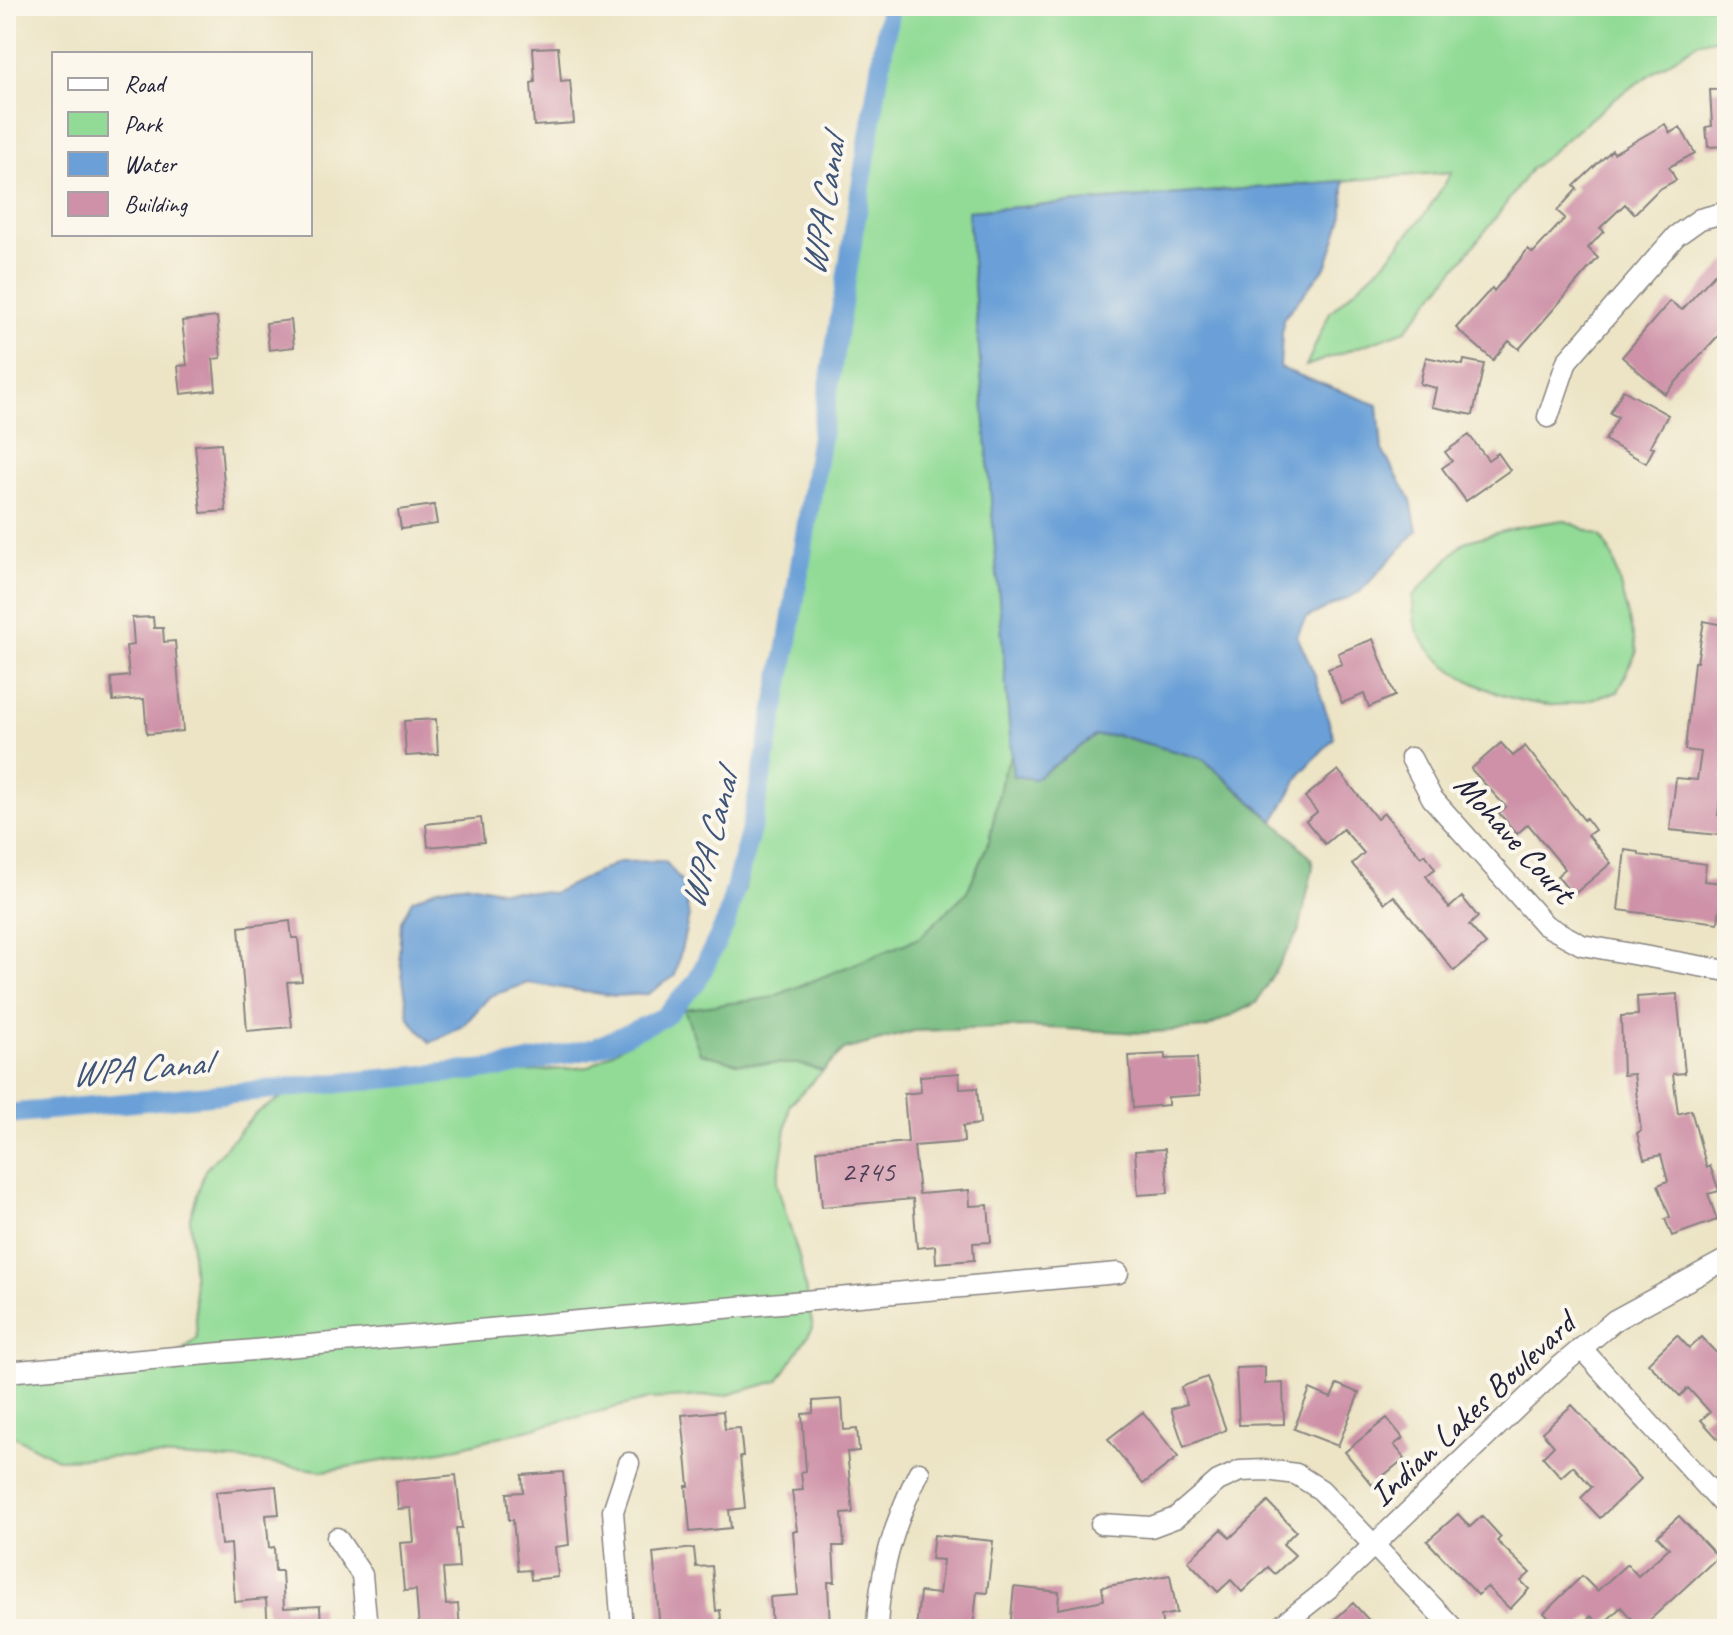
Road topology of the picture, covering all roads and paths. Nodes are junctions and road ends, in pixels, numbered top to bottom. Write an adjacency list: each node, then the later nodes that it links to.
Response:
1 (1727, 212): 2 (street)
2 (1548, 417)
3 (1411, 758): 4 (street, Mohave Court)
4 (1727, 971)
5 (1727, 1259): 7 (street, Indian Lakes Boulevard)
6 (1118, 1273): 8 (street)
7 (1581, 1348): 11 (street); 14 (street, Indian Lakes Boulevard)
8 (6, 1372)
9 (629, 1463): 16 (street)
10 (919, 1472): 17 (street)
11 (1727, 1509)
12 (1101, 1524): 14 (street)
13 (337, 1538): 15 (street)
14 (1374, 1544): 18 (street, Indian Lakes Boulevard); 19 (street)
15 (367, 1629)
16 (622, 1629)
17 (877, 1629)
18 (1277, 1629)
19 (1454, 1629)

